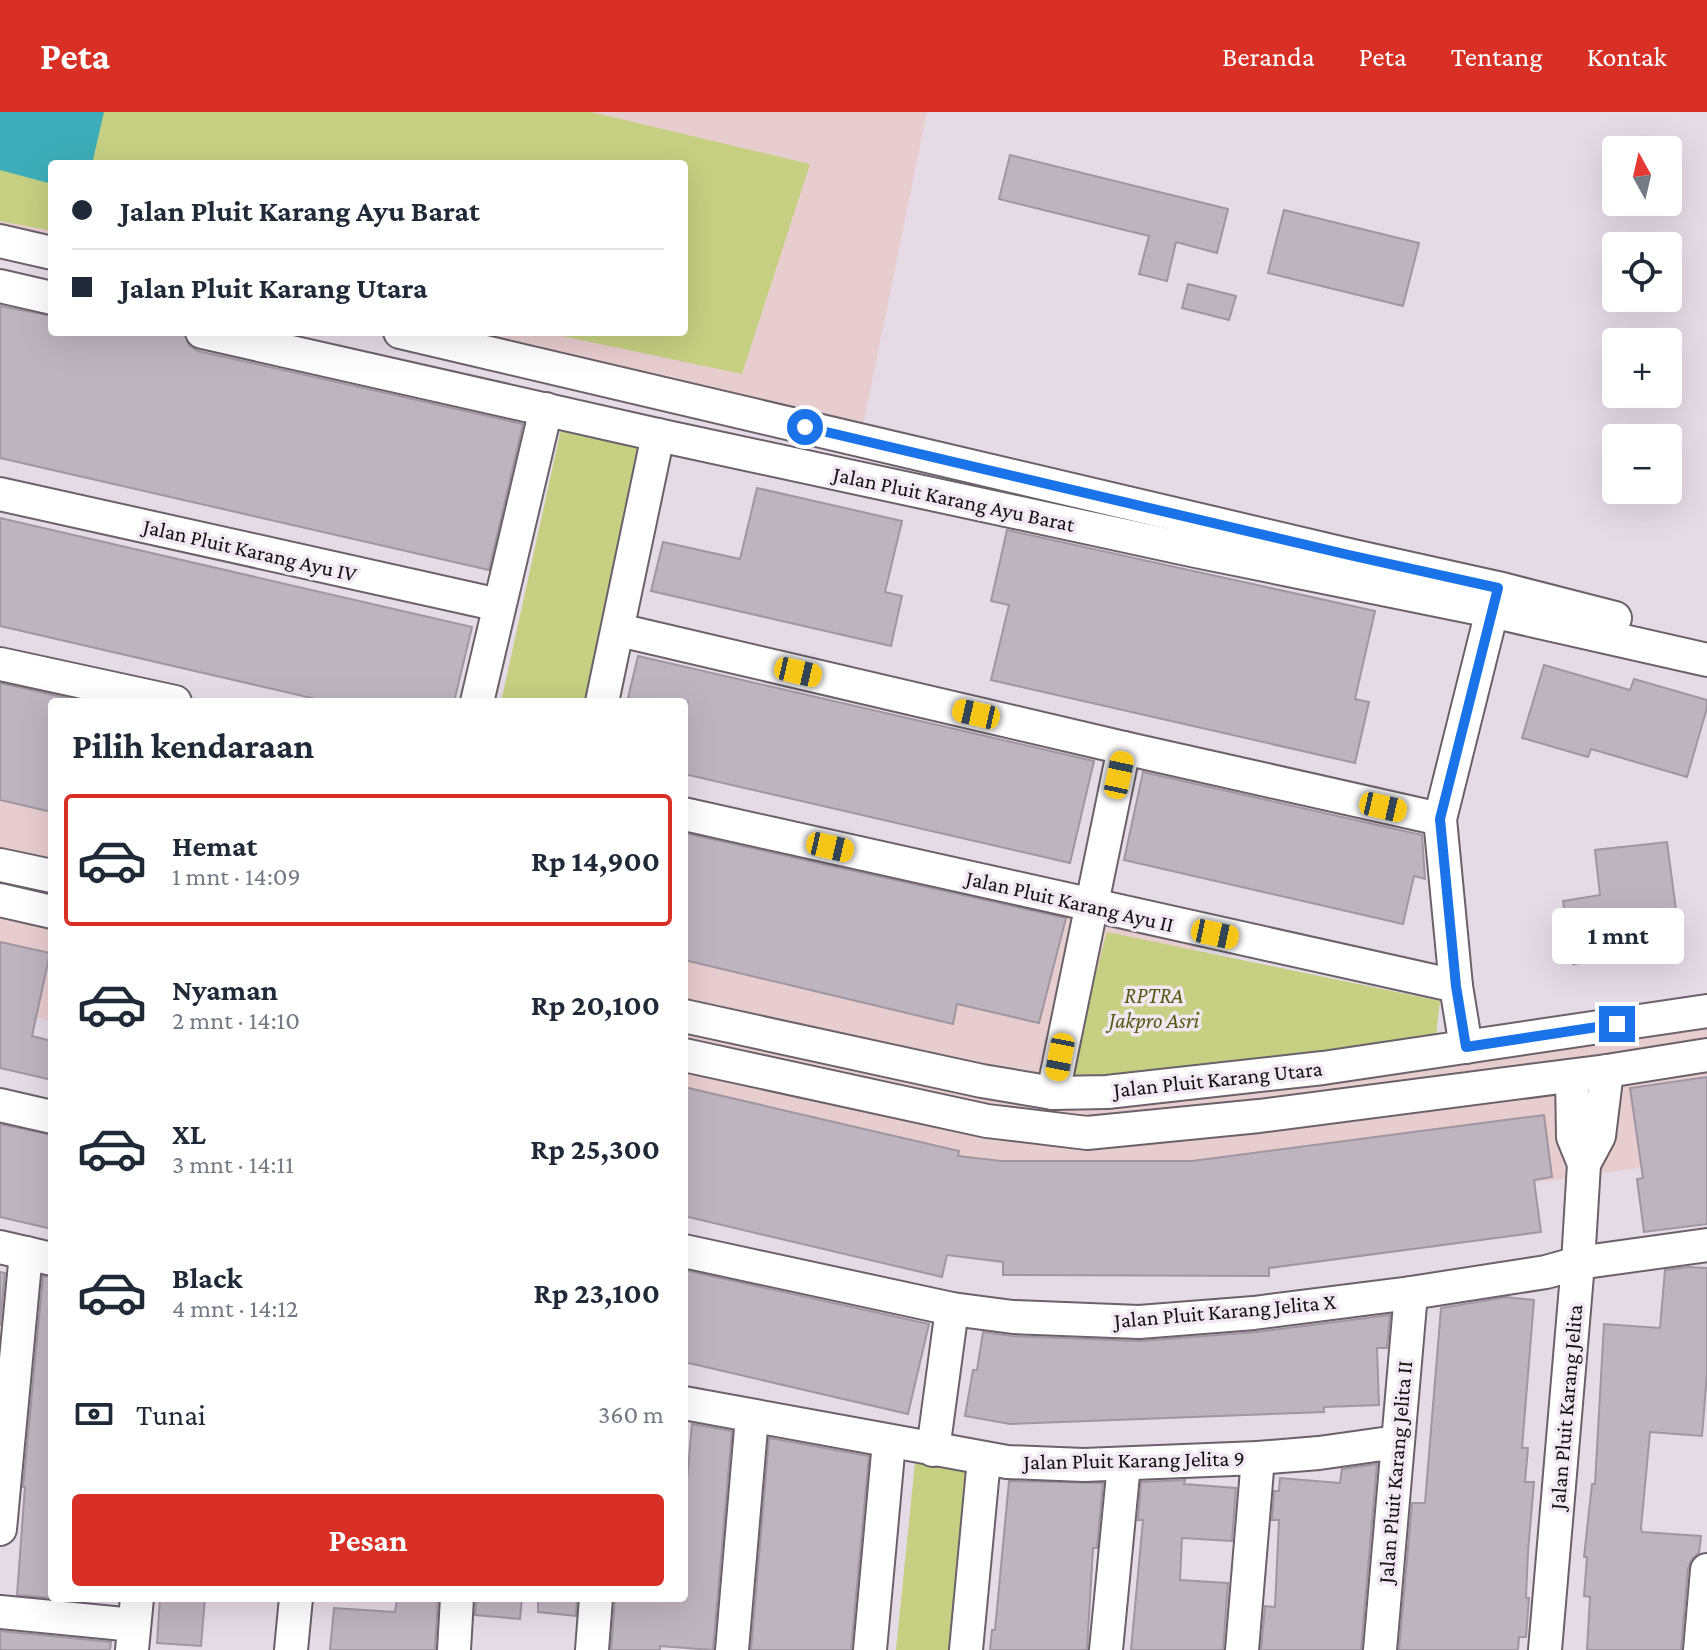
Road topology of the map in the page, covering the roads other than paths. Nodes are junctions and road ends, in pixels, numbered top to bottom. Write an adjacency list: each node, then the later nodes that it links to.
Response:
1 (0, 241): 2 (street)
2 (48, 252)
3 (0, 286): 4 (street)
4 (48, 297)
5 (220, 336): 7 (street, Jalan Pluit Karang Ayu Barat)
6 (417, 336): 8 (street, Jalan Pluit Karang Ayu Barat)
7 (546, 409): 11 (street, Jalan Pluit Karang Ayu Barat); 17 (street)
8 (744, 412): 9 (street, Jalan Pluit Karang Ayu Barat); 12 (street)
9 (789, 423): 10 (street, Jalan Pluit Karang Ayu Barat); 13 (street)
10 (822, 432): 14 (street); 16 (street, Jalan Pluit Karang Ayu Barat)
11 (658, 435): 12 (street, Jalan Pluit Karang Ayu Barat); 18 (street)
12 (732, 451): 13 (street, Jalan Pluit Karang Ayu Barat)
13 (780, 461): 14 (street, Jalan Pluit Karang Ayu Barat)
14 (813, 468): 16 (street, Jalan Pluit Karang Ayu Barat)
15 (0, 494): 17 (street, Jalan Pluit Karang Ayu IV)
16 (1494, 600): 19 (street, Jalan Pluit Karang Ayu Barat); 20 (street, Jalan Pluit Karang Ayu Barat); 27 (street)
17 (499, 605): 23 (street)
18 (619, 630): 24 (street); 25 (street)
19 (1707, 640)
20 (1707, 660)
21 (0, 664): 22 (street)
22 (157, 698)
23 (478, 698)
24 (603, 698)
25 (1124, 748): 27 (street); 31 (street)
26 (688, 815): 31 (street, Jalan Pluit Karang Ayu II)
27 (1440, 819): 32 (street)
28 (0, 865): 29 (street)
29 (44, 874): 30 (street)
30 (27, 906)
31 (1092, 906): 32 (street, Jalan Pluit Karang Ayu II); 42 (street)
32 (1456, 986): 36 (street)
33 (1707, 1011): 36 (street, Jalan Pluit Karang Utara)
34 (688, 1017): 35 (street, Jalan Pluit Karang Utara)
35 (756, 1032): 39 (street); 42 (street, Jalan Pluit Karang Utara)
36 (1466, 1047): 42 (street, Jalan Pluit Karang Utara)
37 (1707, 1055): 40 (street, Jalan Pluit Karang Utara)
38 (688, 1056): 39 (street, Jalan Pluit Karang Utara)
39 (747, 1068): 41 (street, Jalan Pluit Karang Utara)
40 (1607, 1071): 41 (street, Jalan Pluit Karang Utara); 45 (street, Jalan Pluit Karang Jelita)
41 (1572, 1076): 45 (street, Jalan Pluit Karang Jelita)
42 (1053, 1093)
43 (0, 1105): 44 (street)
44 (48, 1116)
45 (1584, 1164): 49 (street, Jalan Pluit Karang Jelita)
46 (1707, 1245): 49 (street, Jalan Pluit Karang Jelita X)
47 (688, 1252): 51 (street, Jalan Pluit Karang Jelita X)
48 (26, 1253): 60 (street)
49 (1578, 1263): 50 (street, Jalan Pluit Karang Jelita X); 76 (street, Jalan Pluit Karang Jelita)
50 (1411, 1293): 51 (street, Jalan Pluit Karang Jelita X); 55 (street, Jalan Pluit Karang Jelita II)
51 (952, 1309): 56 (street)
52 (688, 1404): 53 (street, Jalan Pluit Karang Jelita 9)
53 (752, 1417): 54 (street, Jalan Pluit Karang Jelita 9); 70 (street)
54 (889, 1442): 56 (street, Jalan Pluit Karang Jelita 9); 71 (street)
55 (1397, 1442): 57 (street, Jalan Pluit Karang Jelita 9); 75 (street, Jalan Pluit Karang Jelita II)
56 (933, 1450): 58 (street, Jalan Pluit Karang Jelita 9)
57 (1258, 1458): 59 (street, Jalan Pluit Karang Jelita 9); 74 (street)
58 (984, 1459): 59 (street, Jalan Pluit Karang Jelita 9); 72 (street)
59 (1124, 1464): 73 (street)
60 (0, 1529)
61 (1707, 1570): 77 (street)
62 (296, 1602): 67 (street)
63 (457, 1602): 68 (street)
64 (596, 1602): 69 (street)
65 (0, 1612): 66 (street)
66 (134, 1624)
67 (291, 1650)
68 (459, 1650)
69 (592, 1650)
70 (732, 1650)
71 (870, 1650)
72 (966, 1650)
73 (1106, 1650)
74 (1242, 1650)
75 (1380, 1650)
76 (1545, 1650)
77 (1700, 1650)

